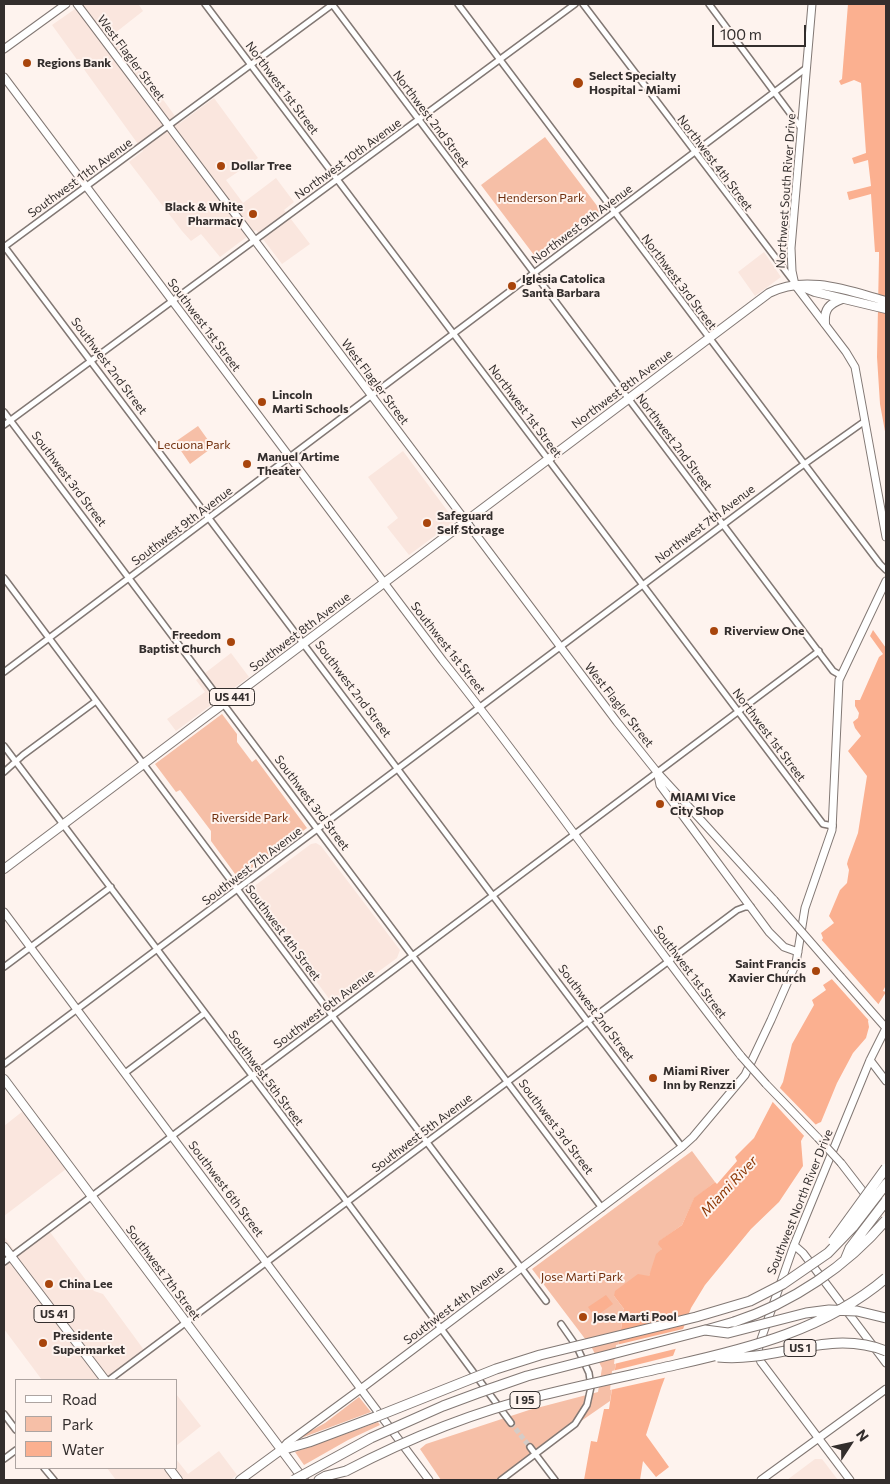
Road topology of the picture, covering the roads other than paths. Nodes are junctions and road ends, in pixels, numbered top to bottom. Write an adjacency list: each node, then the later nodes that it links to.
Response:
1 (66, 4): 10 (main road)
2 (76, 4): 18 (main road, West Flagler Street)
3 (205, 4): 13 (street, Northwest 1st Street)
4 (333, 4): 13 (street, Southwest 11th Avenue); 17 (street, Northwest 2nd Street)
5 (458, 4): 12 (street, Northwest 3rd Street)
6 (575, 4): 12 (street, Northwest 10th Avenue)
7 (583, 4): 20 (street, Northwest 4th Street)
8 (709, 4): 16 (street)
9 (812, 4): 14 (main road, Northwest South River Drive)
10 (57, 7): 11 (main road)
11 (4, 49)
12 (500, 59): 17 (street, Northwest 10th Avenue); 23 (street, Northwest 3rd Street)
13 (252, 64): 18 (street, Southwest 11th Avenue); 21 (street, Northwest 1st Street)
14 (806, 69): 16 (street, Northwest 9th Avenue); 19 (main road, Northwest South River Drive)
15 (4, 77): 22 (main road, Southwest 1st Street)
16 (775, 92): 19 (street); 20 (street, Northwest 9th Avenue)
17 (419, 119): 21 (street, Northwest 10th Avenue); 26 (street, Northwest 2nd Street)
18 (168, 126): 22 (street, Southwest 11th Avenue); 24 (main road, West Flagler Street)
19 (802, 128): 27 (main road, Northwest South River Drive)
20 (695, 152): 23 (street, Northwest 9th Avenue); 27 (street, Northwest 4th Street)
21 (338, 179): 24 (street, Northwest 10th Avenue); 34 (street, Northwest 1st Street)
22 (86, 186): 25 (street, Southwest 11th Avenue); 31 (main road, Southwest 1st Street)
23 (615, 212): 26 (street, Northwest 9th Avenue); 35 (street, Northwest 3rd Street)
24 (254, 240): 31 (street, Northwest 10th Avenue); 37 (main road, West Flagler Street)
25 (4, 246): 36 (street, Southwest 2nd Street)
26 (534, 272): 34 (street, Northwest 9th Avenue); 38 (street, Northwest 2nd Street)
27 (796, 285): 28 (main road, US 441); 29 (main road, US 441); 33 (main road, Northwest South River Drive); 35 (main road, Northwest 8th Avenue / US 441)
28 (842, 298): 29 (main road, US 441); 33 (main road)
29 (857, 298): 30 (main road, US 441); 32 (main road, US 441)
30 (886, 300)
31 (172, 301): 36 (street, Northwest 10th Avenue); 43 (main road, Southwest 1st Street)
32 (886, 309)
33 (824, 323): 41 (main road, Northwest South River Drive)
34 (454, 333): 37 (street, Northwest 9th Avenue); 44 (street, Northwest 1st Street)
35 (709, 338): 38 (main road, Northwest 8th Avenue / US 441); 45 (street, Northwest 3rd Street)
36 (91, 361): 40 (street, Northwest 10th Avenue); 46 (street, Southwest 2nd Street)
37 (371, 395): 43 (street, Southwest 9th Avenue); 47 (main road, West Flagler Street)
38 (629, 398): 44 (main road, Northwest 8th Avenue / US 441); 48 (street, Northwest 2nd Street)
39 (4, 412): 40 (street, Southwest 3rd Street)
40 (10, 421): 42 (street, Northwest 10th Avenue); 51 (street, Southwest 3rd Street)
41 (865, 421): 45 (street, Northwest 7th Avenue); 49 (main road, Northwest South River Drive)
42 (4, 426)
43 (290, 457): 46 (street, Southwest 9th Avenue); 54 (main road, Southwest 1st Street)
44 (548, 459): 47 (main road, Northwest 8th Avenue / US 441); 55 (street, Northwest 1st Street)
45 (804, 464): 48 (street, Northwest 7th Avenue); 50 (street, Northwest 3rd Street)
46 (209, 518): 51 (street, Southwest 9th Avenue); 57 (street, Southwest 2nd Street)
47 (466, 521): 54 (main road, Southwest 8th Avenue / US 441); 58 (main road, West Flagler Street)
48 (724, 524): 55 (street, Northwest 7th Avenue); 59 (street, Northwest 2nd Street)
49 (886, 537)
50 (886, 570)
51 (129, 577): 56 (street, Southwest 9th Avenue); 63 (street, Southwest 3rd Street)
52 (4, 578): 56 (street, Southwest 4th Street)
53 (886, 581): 61 (main road)
54 (384, 583): 57 (main road, Southwest 8th Avenue / US 441); 64 (main road, Southwest 1st Street)
55 (644, 584): 58 (street, Northwest 7th Avenue); 65 (street, Northwest 1st Street)
56 (48, 638): 60 (street, Southwest 9th Avenue); 62 (street, Southwest 4th Street)
57 (304, 643): 63 (main road, Southwest 8th Avenue / US 441); 69 (street, Southwest 2nd Street)
58 (560, 647): 64 (street, Southwest 7th Avenue); 71 (main road, West Flagler Street)
59 (819, 650): 61 (street, Northwest 2nd Street); 65 (street, Southwest 6th Avenue)
60 (4, 672)
61 (840, 675): 73 (main road)
62 (96, 701): 67 (street); 68 (street, Southwest 4th Street)
63 (224, 703): 68 (main road, Southwest 8th Avenue / US 441); 74 (street, Southwest 3rd Street)
64 (480, 708): 69 (street, Southwest 7th Avenue); 75 (main road, Southwest 1st Street)
65 (739, 711): 71 (street, Southwest 6th Avenue); 73 (street, Northwest 1st Street)
66 (4, 746): 67 (street, Southwest 5th Street)
67 (16, 762): 70 (street); 72 (street, Southwest 5th Street)
68 (143, 764): 72 (main road, Southwest 8th Avenue / US 441); 78 (street, Southwest 4th Street)
69 (399, 769): 74 (street, Southwest 7th Avenue); 79 (street, Southwest 2nd Street)
70 (4, 772)
71 (657, 772): 75 (street, Southwest 6th Avenue); 80 (main road, West Flagler Street); 92 (main road, West Flagler Street, bridge)
72 (64, 824): 76 (main road, Southwest 8th Avenue / US 441); 77 (street, Southwest 5th Street)
73 (832, 826): 84 (main road)
74 (318, 829): 78 (street, Southwest 7th Avenue); 85 (street, Southwest 3rd Street)
75 (574, 835): 79 (street, Southwest 6th Avenue); 86 (main road, Southwest 1st Street)
76 (4, 869)
77 (111, 887): 82 (street); 83 (street, Southwest 5th Street)
78 (238, 889): 83 (street, Southwest 7th Avenue); 90 (street, Southwest 4th Street)
79 (493, 895): 85 (street, Southwest 6th Avenue); 91 (street, Southwest 2nd Street)
80 (751, 907): 84 (main road, West Flagler Street); 86 (street, Southwest 5th Avenue)
81 (4, 912): 82 (main road, Southwest 6th Street)
82 (30, 947): 87 (street); 88 (main road, Southwest 6th Street)
83 (158, 950): 88 (street, Southwest 7th Avenue); 89 (street, Southwest 5th Street)
84 (798, 952): 102 (main road, Southwest 4th Avenue)
85 (412, 955): 90 (street, Southwest 6th Avenue); 98 (street, Southwest 3rd Street)
86 (668, 962): 91 (street, Southwest 5th Avenue); 109 (main road, Southwest 1st Street, bridge)
87 (4, 967)
88 (77, 1010): 94 (street, Southwest 7th Avenue); 95 (main road, Southwest 6th Street)
89 (205, 1013): 95 (street); 96 (street, Southwest 5th Street)
90 (333, 1016): 96 (street, Southwest 6th Avenue); 101 (street, Southwest 4th Street)
91 (588, 1021): 98 (street, Southwest 5th Avenue); 102 (street, Southwest 2nd Street)
92 (886, 1028): 93 (main road, Southwest North River Drive)
93 (870, 1060): 99 (main road); 110 (main road, Southwest North River Drive)
94 (4, 1064)
95 (125, 1073): 100 (main road, Southwest 6th Street)
96 (252, 1076): 100 (street, Southwest 6th Avenue); 107 (street, Southwest 5th Street)
97 (4, 1079): 105 (main road, Southwest 7th Street)
98 (507, 1081): 101 (street, Southwest 5th Avenue); 108 (street, Southwest 3rd Street)
99 (886, 1081)
100 (172, 1136): 105 (street, Southwest 6th Avenue); 116 (main road, Southwest 6th Street)
101 (427, 1142): 107 (street, Southwest 5th Avenue); 117 (street, Southwest 4th Street)
102 (682, 1147): 108 (main road, Southwest 4th Avenue)
103 (886, 1168): 113 (highway, bridge)
104 (886, 1184): 113 (highway, bridge)
105 (92, 1197): 112 (street, Southwest 6th Avenue); 121 (main road, Southwest 7th Street)
106 (886, 1201): 114 (highway, bridge)
107 (347, 1202): 116 (street, Southwest 5th Avenue); 123 (street, Southwest 5th Street)
108 (602, 1208): 117 (main road, Southwest 4th Avenue)
109 (886, 1221): 114 (highway, I 95, bridge)
110 (794, 1245): 127 (main road); 135 (main road, Southwest North River Drive)
111 (4, 1247): 112 (main road, US 41)
112 (11, 1256): 115 (street, Southwest 6th Avenue); 128 (main road, US 41)
113 (820, 1258): 137 (highway, bridge)
114 (845, 1260): 124 (highway, I 95, bridge)
115 (4, 1262)
116 (266, 1262): 121 (street, Southwest 5th Avenue); 130 (main road, Southwest 6th Street)
117 (522, 1268): 119 (street, Southwest 4th Street); 123 (main road, Southwest 4th Avenue)
118 (886, 1278): 126 (highway, I 95, bridge)
119 (546, 1301)
120 (886, 1318): 124 (highway, bridge)
121 (186, 1322): 129 (street, Southwest 5th Avenue); 137 (main road, Southwest 7th Street)
122 (561, 1324): 139 (street)
123 (441, 1328): 130 (main road, Southwest 4th Avenue); 133 (street, Southwest 5th Street)
124 (705, 1330): 147 (highway, I 95, bridge)
125 (886, 1351): 126 (highway, US 1, bridge)
126 (713, 1356): 143 (highway, I 95, bridge)
127 (886, 1363)
128 (104, 1379)
129 (110, 1379)
130 (362, 1389): 137 (main road, Southwest 4th Avenue); 151 (main road, Southwest 6th Street)
131 (886, 1389): 135 (main road)
132 (4, 1414): 134 (street)
133 (512, 1423)
134 (15, 1429)
135 (818, 1439): 154 (main road); 155 (main road)
136 (530, 1447): 139 (street)
137 (281, 1450): 146 (main road, Southwest 4th Avenue); 148 (main road, Southwest 7th Street)
138 (15, 1451): 140 (street)
139 (536, 1455): 152 (street); 153 (street)
140 (4, 1460)
141 (45, 1469): 144 (street)
142 (170, 1469): 145 (main road)
143 (346, 1471): 149 (highway); 150 (highway, I 95)
144 (54, 1480)
145 (178, 1480)
146 (240, 1480)
147 (294, 1480)
148 (304, 1480)
149 (319, 1480)
150 (333, 1480)
151 (429, 1480)
152 (501, 1480)
153 (555, 1480)
154 (761, 1480)
155 (850, 1480)

